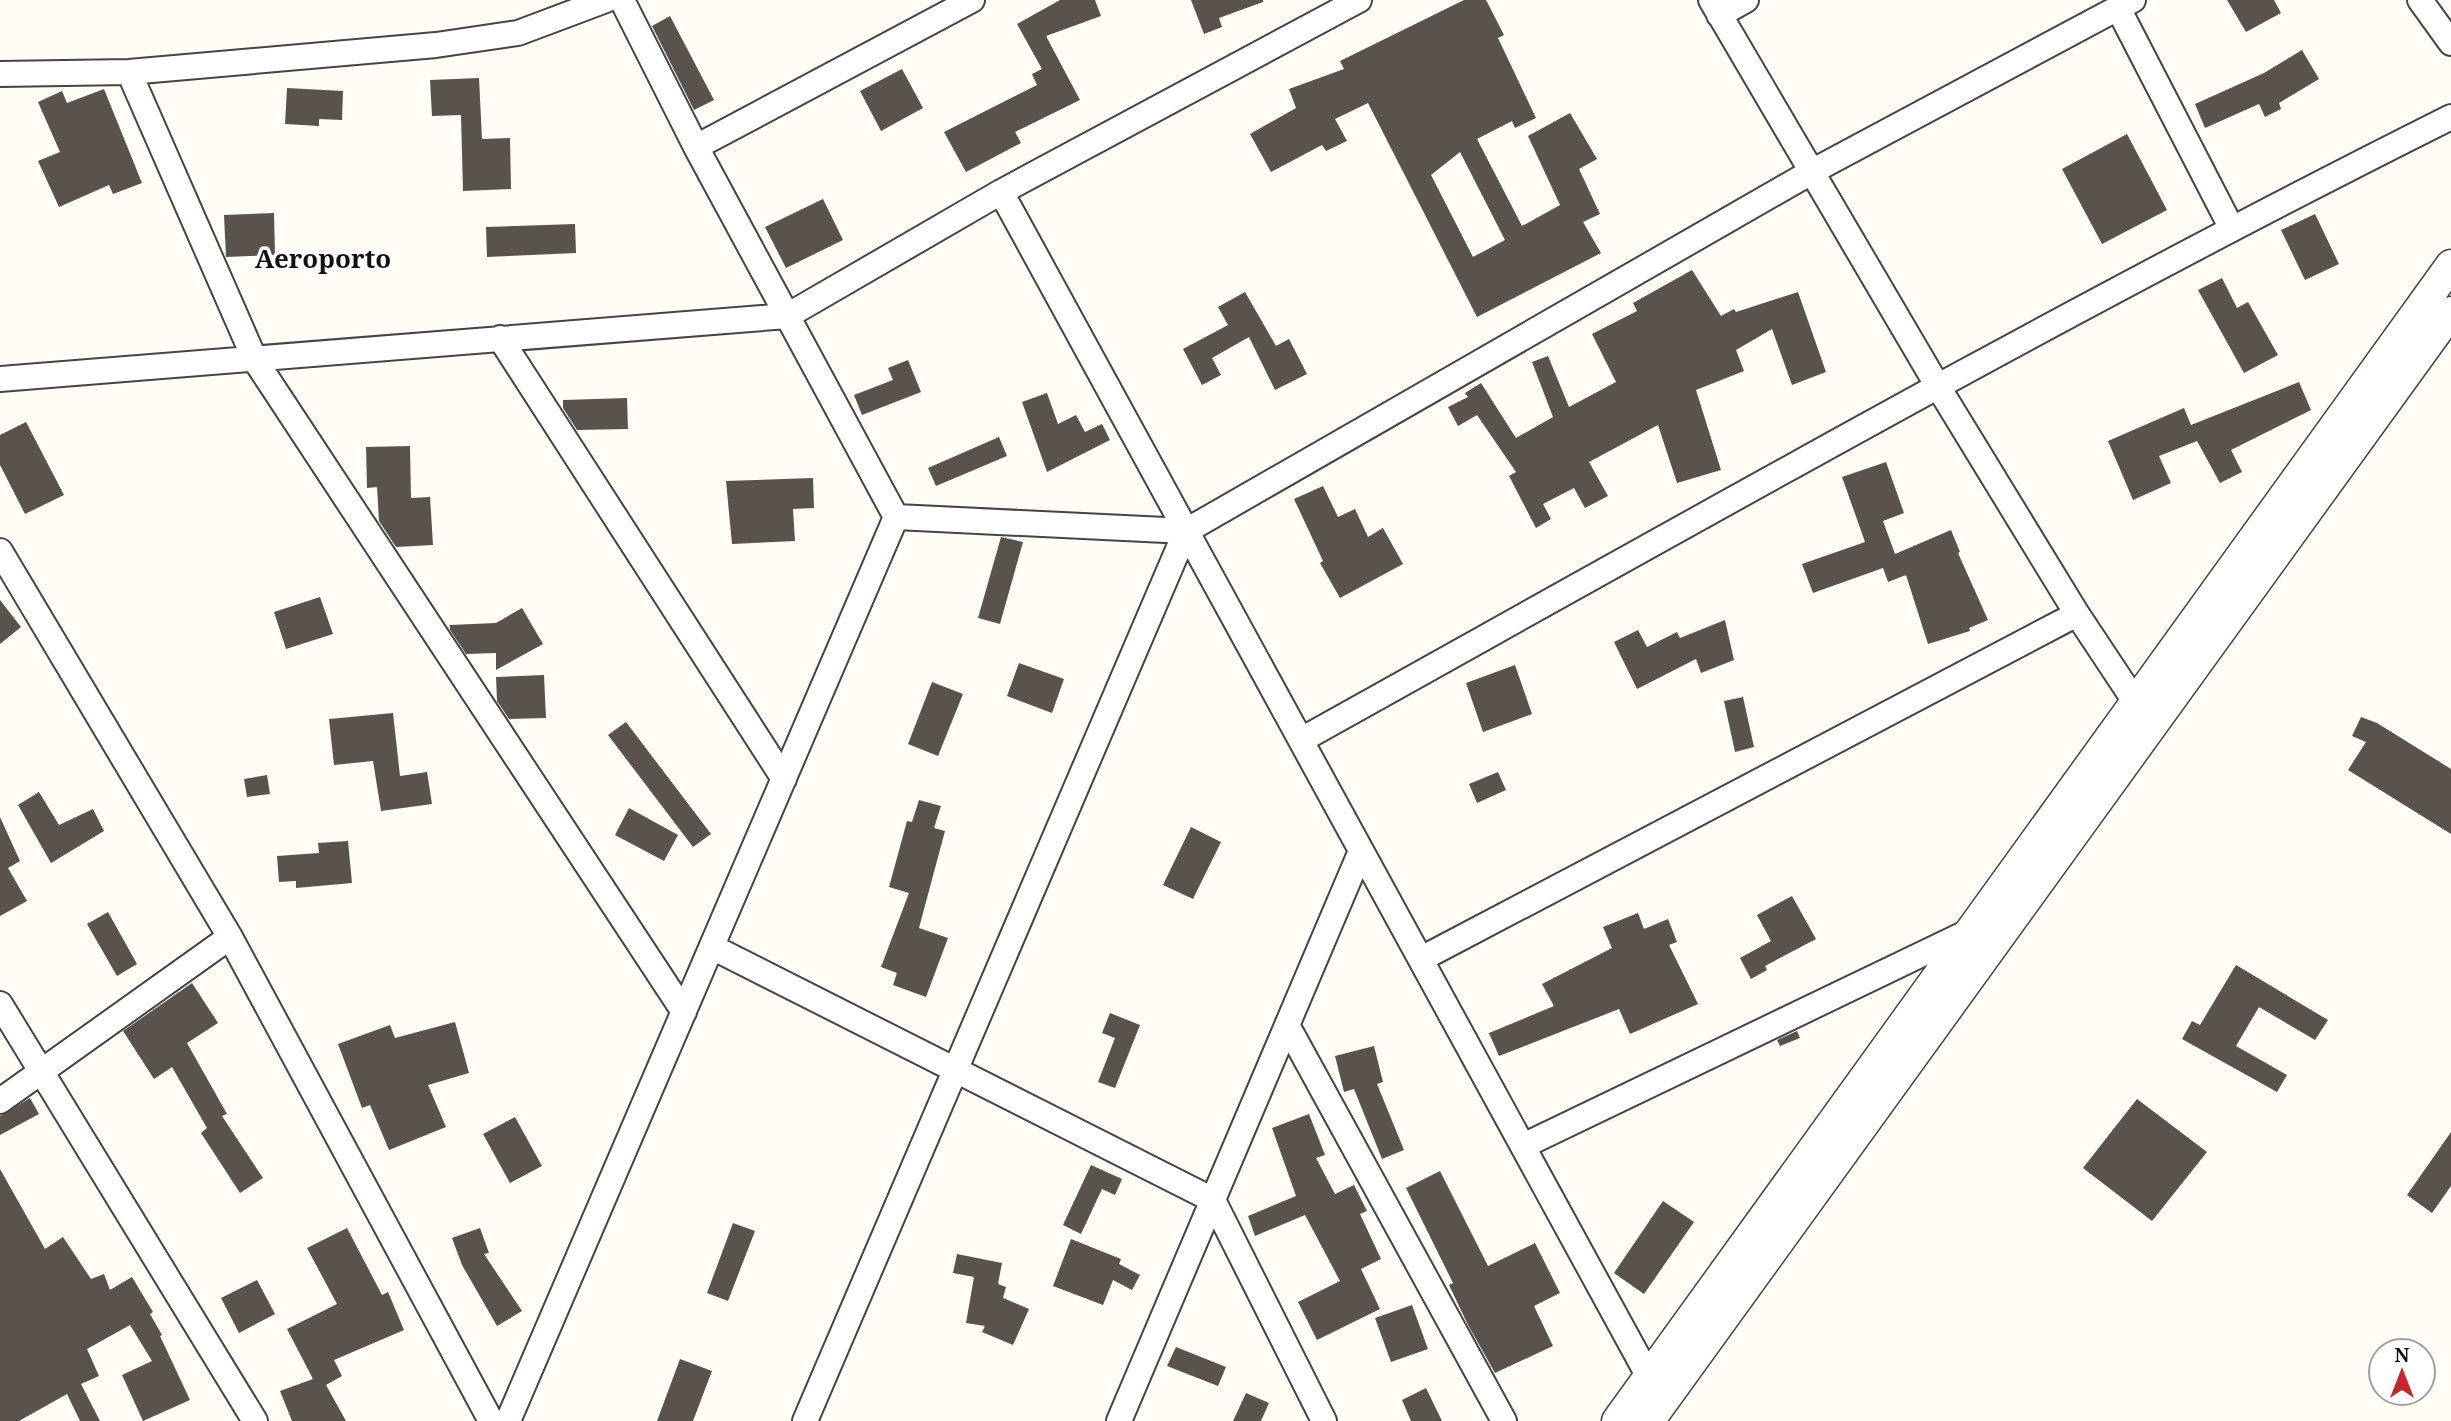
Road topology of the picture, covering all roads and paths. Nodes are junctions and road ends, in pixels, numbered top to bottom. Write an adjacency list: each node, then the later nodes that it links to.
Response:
1 (606, 0): 10 (street)
2 (622, 0): 13 (street)
3 (972, 0): 13 (street)
4 (1359, 0): 15 (street)
5 (1746, 0): 8 (street)
6 (2420, 0): 9 (street)
7 (2125, 4): 14 (street); 16 (street)
8 (1715, 7): 14 (street)
9 (2451, 43)
10 (129, 72): 11 (street); 21 (street)
11 (0, 74)
12 (2451, 117): 16 (street)
13 (696, 147): 19 (street)
14 (1813, 170): 23 (street); 25 (street)
15 (1001, 192): 19 (street); 25 (street)
16 (2231, 227): 23 (street)
17 (2451, 265): 28 (street)
18 (2451, 312): 28 (street)
19 (787, 316): 20 (street); 24 (street)
20 (500, 338): 21 (street); 30 (street)
21 (255, 360): 22 (street); 37 (street)
22 (0, 379)
23 (1937, 385): 27 (street); 29 (street)
24 (896, 517): 25 (street); 30 (street)
25 (1186, 531): 29 (street); 39 (street)
26 (0, 551): 33 (street)
27 (2077, 614): 28 (street); 35 (street)
28 (2143, 715): 32 (street); 53 (street)
29 (1301, 740): 31 (street)
30 (783, 779): 34 (street)
31 (1361, 851): 35 (street); 38 (street)
32 (1970, 931): 42 (street); 44 (street)
33 (230, 937): 40 (street); 46 (street)
34 (712, 947): 37 (street); 39 (street)
35 (1421, 959): 42 (street)
36 (0, 1004): 40 (street)
37 (684, 1012): 47 (street)
38 (1287, 1025): 43 (street); 51 (street)
39 (955, 1070): 43 (street); 48 (street)
40 (42, 1071): 41 (street); 45 (street)
41 (0, 1101)
42 (1523, 1146): 44 (street)
43 (1213, 1200): 49 (street); 50 (street)
44 (1649, 1377): 52 (street)
45 (255, 1421)
46 (491, 1421)
47 (508, 1421)
48 (805, 1421)
49 (1119, 1421)
50 (1324, 1421)
51 (1504, 1421)
52 (1617, 1421)
53 (1649, 1421)

